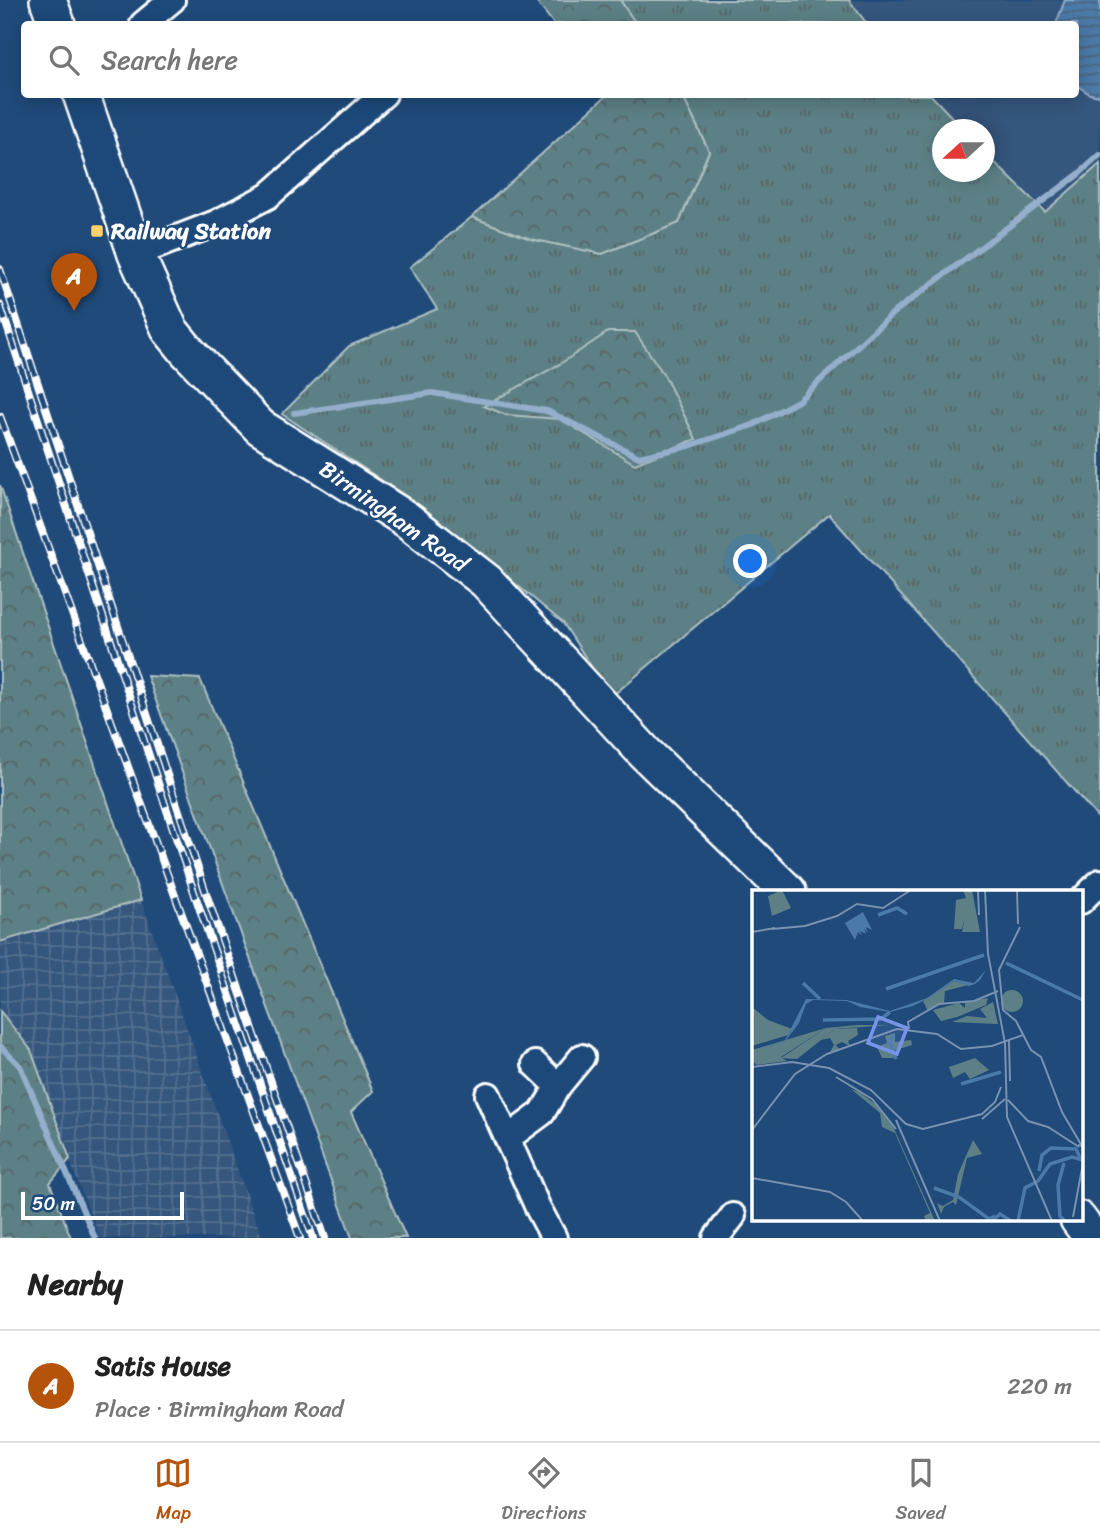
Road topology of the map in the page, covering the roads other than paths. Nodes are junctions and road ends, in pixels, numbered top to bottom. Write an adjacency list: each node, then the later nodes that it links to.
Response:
1 (48, 0): 3 (main road)
2 (172, 0): 4 (street)
3 (56, 21)
4 (147, 21)
5 (82, 98): 7 (main road, Birmingham Road)
6 (379, 98): 7 (street)
7 (136, 254): 9 (main road, Birmingham Road)
8 (1100, 882): 10 (street)
9 (787, 890)
10 (1082, 900)
11 (582, 1057): 13 (street)
12 (535, 1064): 13 (street)
13 (558, 1086): 15 (street)
14 (488, 1095): 15 (street)
15 (508, 1138): 18 (street)
16 (733, 1216): 19 (street)
17 (1079, 1220): 20 (main road)
18 (554, 1238)
19 (716, 1238)
20 (1092, 1238)

